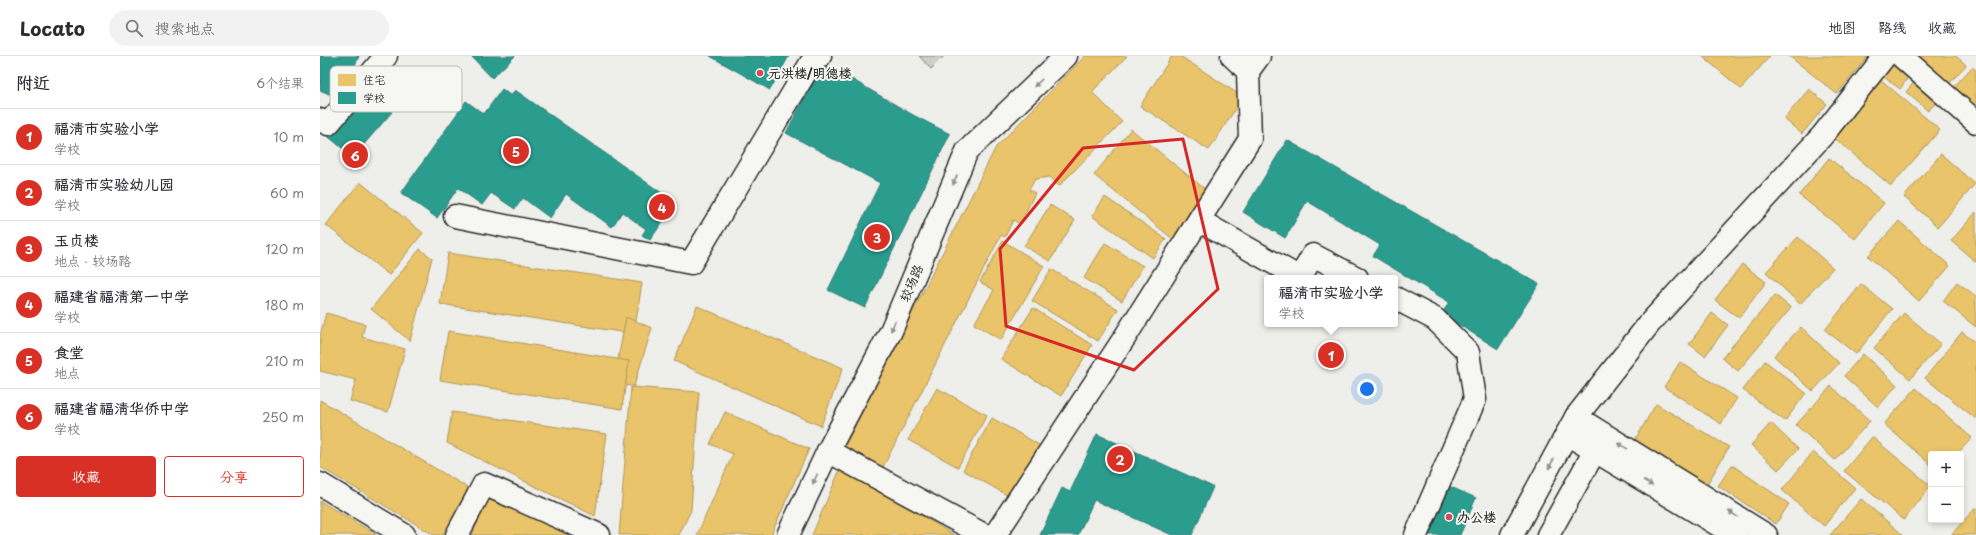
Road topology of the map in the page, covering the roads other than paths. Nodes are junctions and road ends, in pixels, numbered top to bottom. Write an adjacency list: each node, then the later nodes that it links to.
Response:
1 (386, 56): 8 (street)
2 (820, 56): 12 (street)
3 (1066, 56): 20 (street, 较场路, one-way to 20)
4 (1232, 56): 7 (street)
5 (1885, 56): 18 (street)
6 (1901, 56): 11 (street)
7 (1254, 64): 13 (street)
8 (377, 66)
9 (338, 112): 10 (street)
10 (320, 120)
11 (1976, 122)
12 (455, 216)
13 (1200, 221): 14 (street); 27 (street)
14 (1295, 275)
15 (1302, 275): 16 (street)
16 (1351, 275)
17 (1398, 300): 28 (street)
18 (1571, 426): 19 (street); 29 (street, one-way to 29)
19 (1599, 443): 30 (street); 31 (street, one-way to 31); 32 (street, one-way to 19)
20 (828, 451): 25 (street, 较场路, one-way to 25); 26 (street)
21 (320, 484): 22 (street)
22 (404, 535)
23 (457, 535): 24 (street)
24 (599, 535)
25 (788, 535)
26 (984, 535)
27 (995, 535)
28 (1416, 535)
29 (1512, 535)
30 (1548, 535)
31 (1735, 535)
32 (1766, 535)

